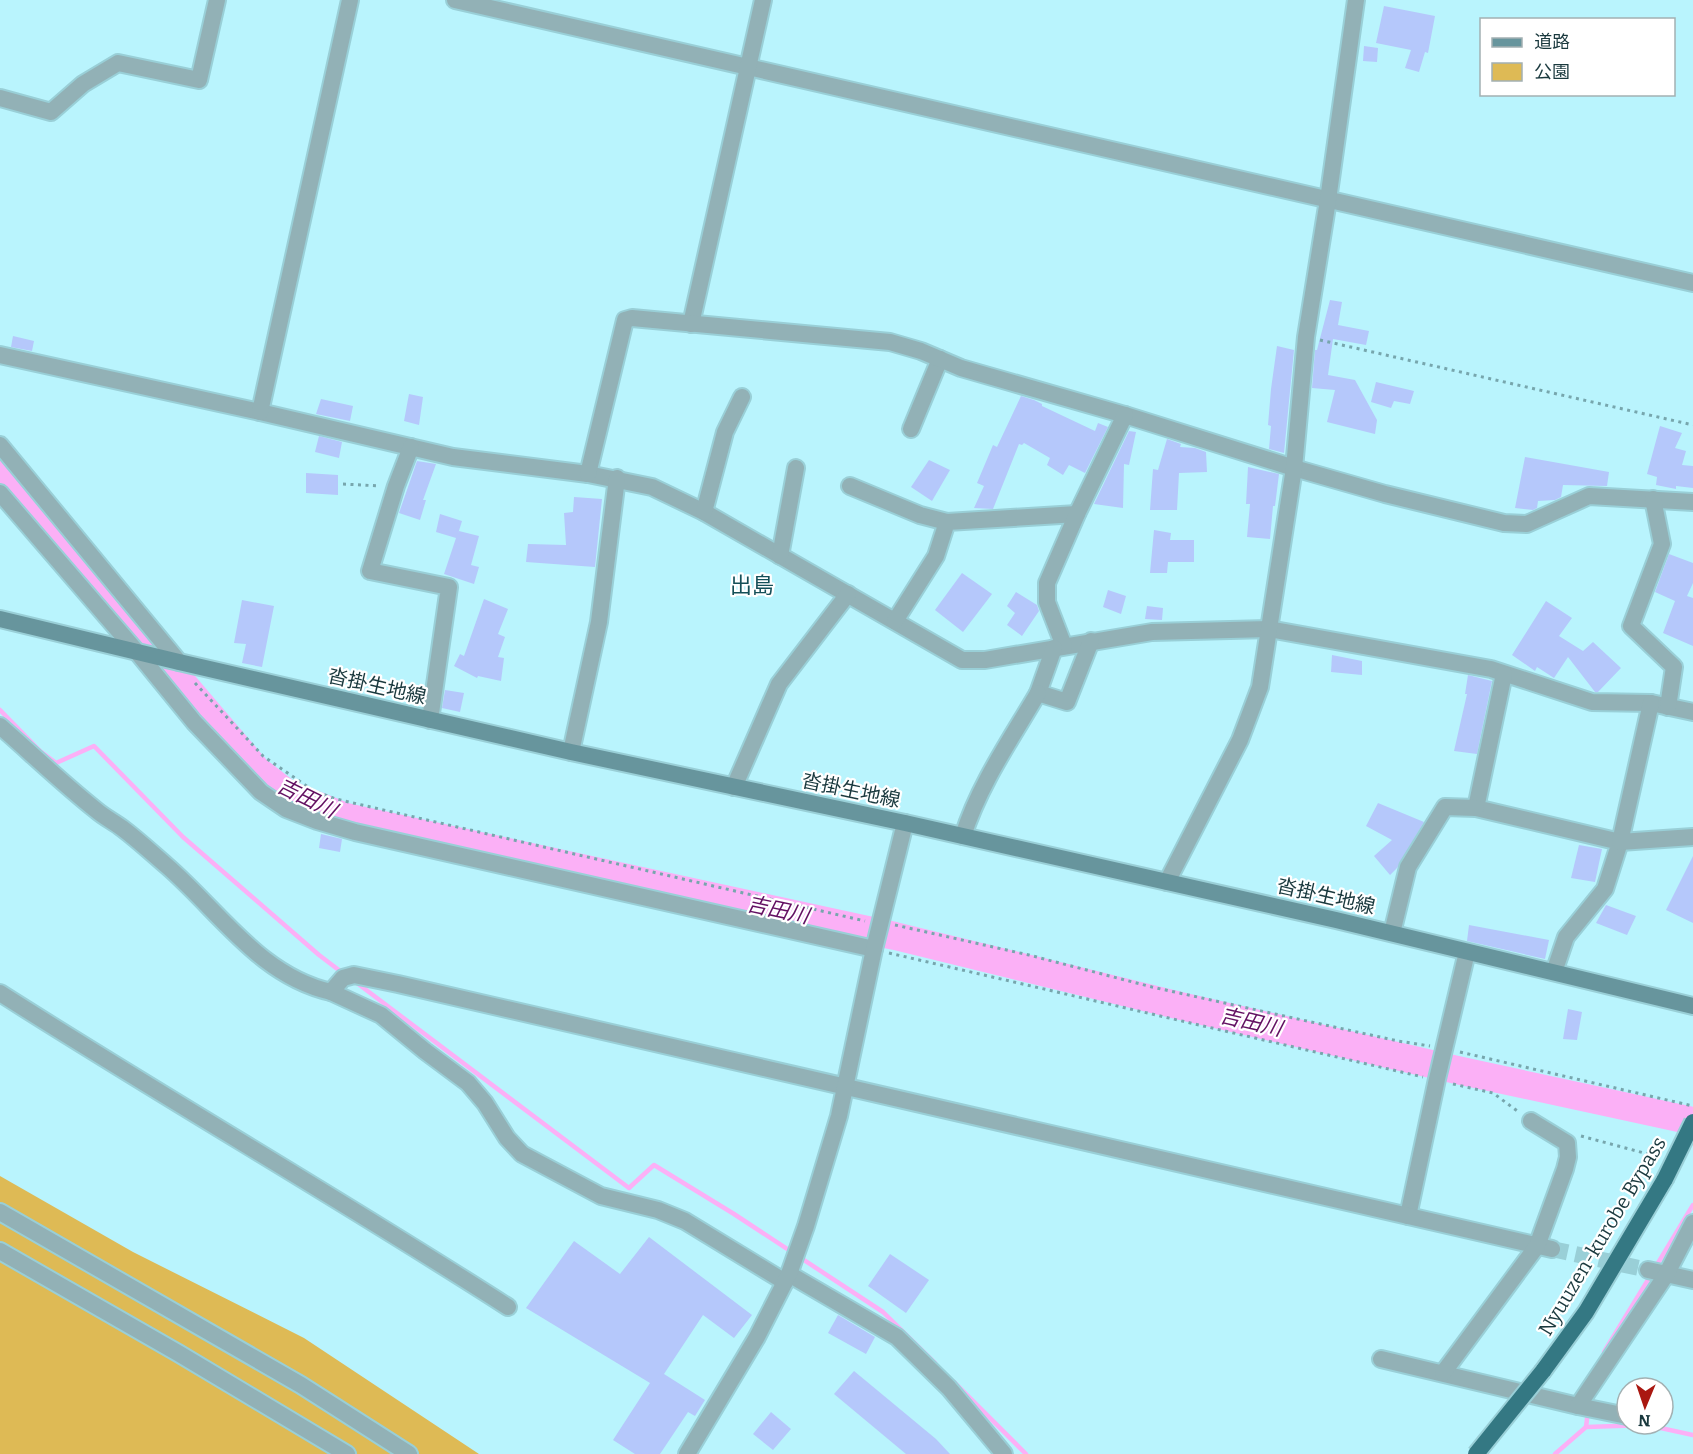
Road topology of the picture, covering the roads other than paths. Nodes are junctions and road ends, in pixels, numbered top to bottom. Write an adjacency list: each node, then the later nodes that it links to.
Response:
1 (217, 0): 7 (street)
2 (350, 0): 14 (street)
3 (455, 0): 6 (street)
4 (763, 0): 6 (street)
5 (1356, 0): 8 (street)
6 (746, 68): 8 (street); 10 (street)
7 (0, 98)
8 (1328, 200): 9 (street); 20 (street)
9 (1693, 283)
10 (691, 324): 12 (street); 21 (street)
11 (0, 355): 14 (street)
12 (940, 359): 15 (street); 16 (street)
13 (742, 397): 27 (street)
14 (260, 412): 18 (street)
15 (1125, 415): 20 (street); 28 (street)
16 (911, 429)
17 (0, 445): 38 (street)
18 (411, 447): 21 (street); 44 (street)
19 (796, 468): 30 (street)
20 (1294, 468): 25 (street); 34 (street)
21 (588, 474): 22 (street)
22 (617, 478): 27 (street); 46 (street)
23 (850, 486): 29 (street)
24 (0, 493): 37 (street)
25 (1653, 499): 26 (street); 42 (street)
26 (1693, 501)
27 (704, 512): 30 (street)
28 (1077, 514): 29 (street); 36 (street)
29 (946, 522): 33 (street)
30 (780, 556): 31 (street)
31 (848, 594): 33 (street); 47 (street)
32 (0, 619): 37 (main road, 沓掛生地線)
33 (895, 621): 36 (street)
34 (1269, 628): 35 (street); 39 (street); 53 (street)
35 (1091, 641): 36 (street); 40 (street)
36 (1059, 647): 40 (street)
37 (138, 652): 38 (main road, 沓掛生地線); 55 (street)
38 (178, 662): 44 (main road, 沓掛生地線)
39 (1504, 674): 41 (street); 48 (street)
40 (1038, 693): 50 (street)
41 (1651, 703): 42 (street); 52 (street)
42 (1668, 707): 43 (street)
43 (1693, 712)
44 (430, 720): 46 (main road, 沓掛生地線)
45 (0, 726): 58 (street)
46 (571, 752): 47 (main road, 沓掛生地線)
47 (734, 787): 49 (main road, 沓掛生地線)
48 (1476, 808): 52 (street); 54 (street)
49 (905, 823): 50 (main road, 沓掛生地線); 55 (street)
50 (963, 836): 53 (main road, 沓掛生地線)
51 (1693, 837): 52 (street)
52 (1620, 842): 57 (street)
53 (1167, 882): 54 (main road, 沓掛生地線)
54 (1392, 933): 56 (main road, 沓掛生地線)
55 (875, 949): 61 (street)
56 (1467, 951): 57 (main road, 沓掛生地線); 65 (street)
57 (1554, 972): 60 (main road, 沓掛生地線)
58 (331, 992): 61 (street); 71 (street)
59 (0, 993): 73 (street)
60 (1693, 1006)
61 (845, 1087): 65 (street); 71 (street)
62 (1531, 1121): 67 (street)
63 (1693, 1122): 82 (highway, Nyuuzen-kurobe Bypass, bridge)
64 (0, 1212): 79 (street)
65 (1408, 1216): 67 (street)
66 (1693, 1223): 70 (street)
67 (1545, 1247): 75 (street)
68 (0, 1251): 78 (street)
69 (1648, 1270): 70 (street)
70 (1666, 1275): 72 (street); 76 (street)
71 (787, 1278): 80 (street); 81 (street)
72 (1693, 1280)
73 (508, 1307)
74 (1382, 1359): 75 (street)
75 (1443, 1374): 76 (street)
76 (1578, 1406): 77 (street)
77 (1615, 1414)
78 (347, 1454)
79 (410, 1454)
80 (687, 1454)
81 (1004, 1454)
82 (1476, 1454)

